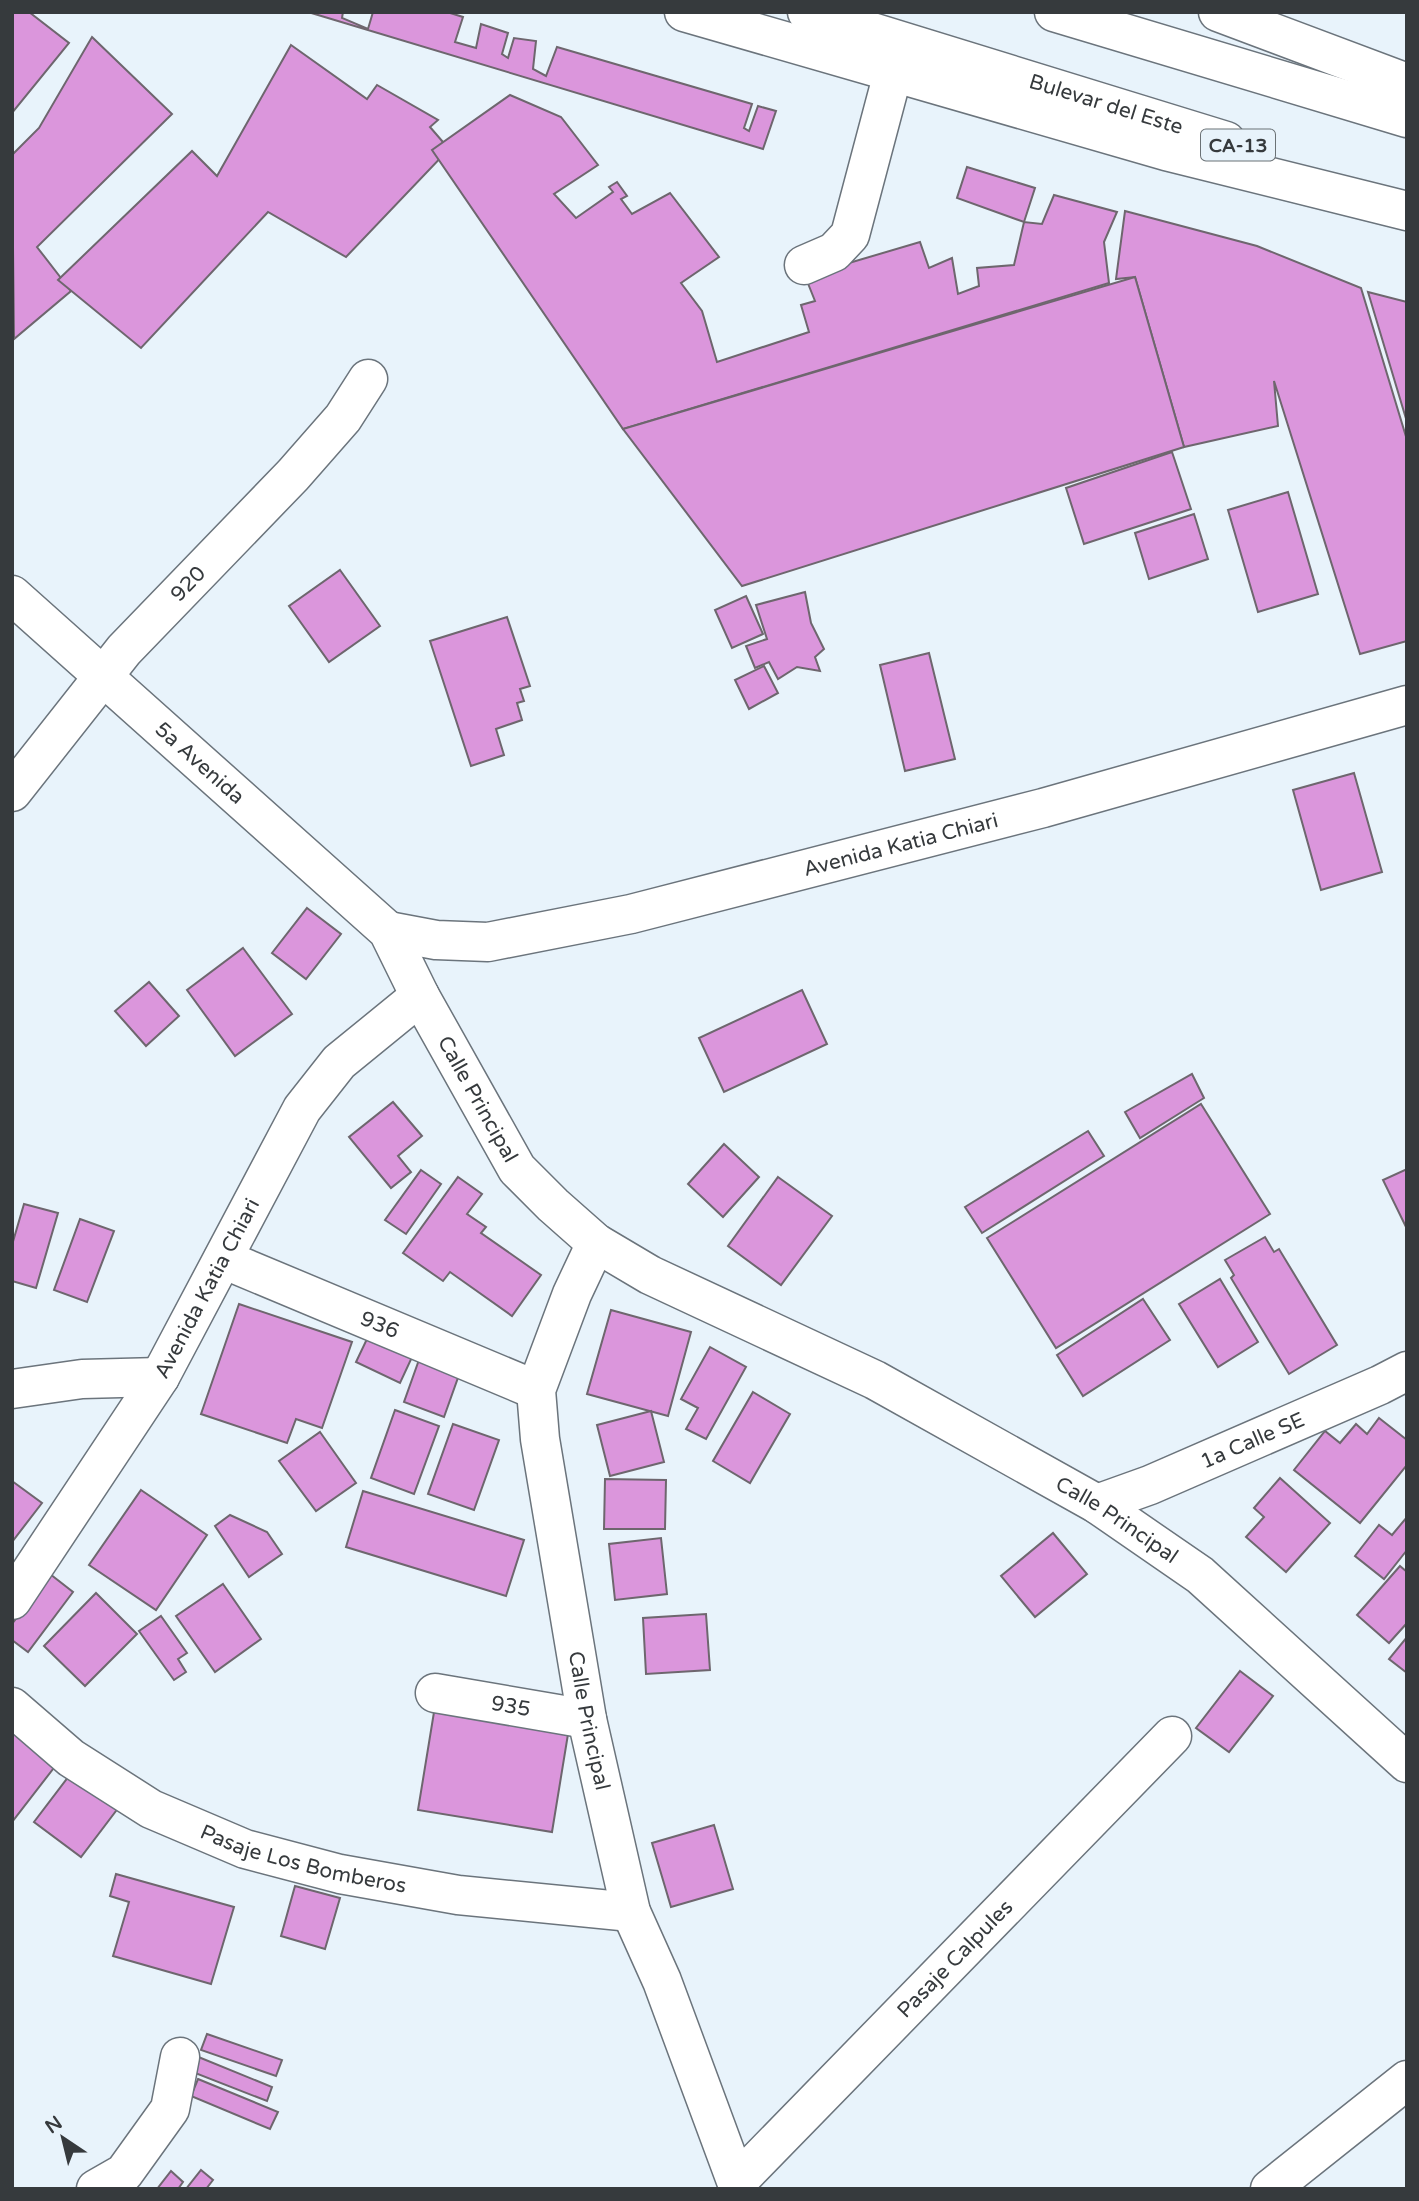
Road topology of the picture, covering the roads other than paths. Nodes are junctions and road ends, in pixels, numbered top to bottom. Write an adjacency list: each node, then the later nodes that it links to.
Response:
1 (684, 12): 5 (main road)
2 (807, 12): 7 (main road, Bulevar del Este / CA-13)
3 (1218, 12): 6 (main road)
4 (1072, 17): 6 (main road)
5 (893, 73): 8 (main road); 9 (main road)
6 (1406, 91)
7 (1407, 197)
8 (1407, 211)
9 (804, 265)
10 (368, 379): 12 (main road, 920)
11 (12, 595): 12 (main road, 5a Avenida)
12 (105, 677): 14 (main road, 920); 15 (main road, 5a Avenida)
13 (1407, 705): 15 (main road, Avenida Katia Chiari)
14 (12, 792)
15 (388, 931): 16 (main road, Calle Principal)
16 (420, 996): 17 (main road, Calle Principal); 18 (main road, Avenida Katia Chiari)
17 (596, 1243): 22 (main road, Calle Principal); 23 (main road, Calle Principal)
18 (223, 1259): 19 (main road, Avenida Katia Chiari); 22 (main road, 936)
19 (149, 1376): 21 (main road); 24 (main road, Avenida Katia Chiari)
20 (1398, 1387): 23 (main road, 1a Calle SE)
21 (12, 1389)
22 (536, 1390): 27 (main road, Calle Principal)
23 (1097, 1504): 29 (main road, Calle Principal)
24 (12, 1600)
25 (435, 1693): 27 (main road, 935)
26 (12, 1707): 30 (main road, Pasaje Los Bomberos)
27 (587, 1719): 30 (main road, Calle Principal)
28 (1172, 1736): 33 (main road, Pasaje Calpules)
29 (1407, 1763)
30 (631, 1912): 33 (main road, Calle Principal)
31 (180, 2057): 34 (main road)
32 (1407, 2081): 35 (main road)
33 (738, 2185)
34 (96, 2189)
35 (1270, 2189)

